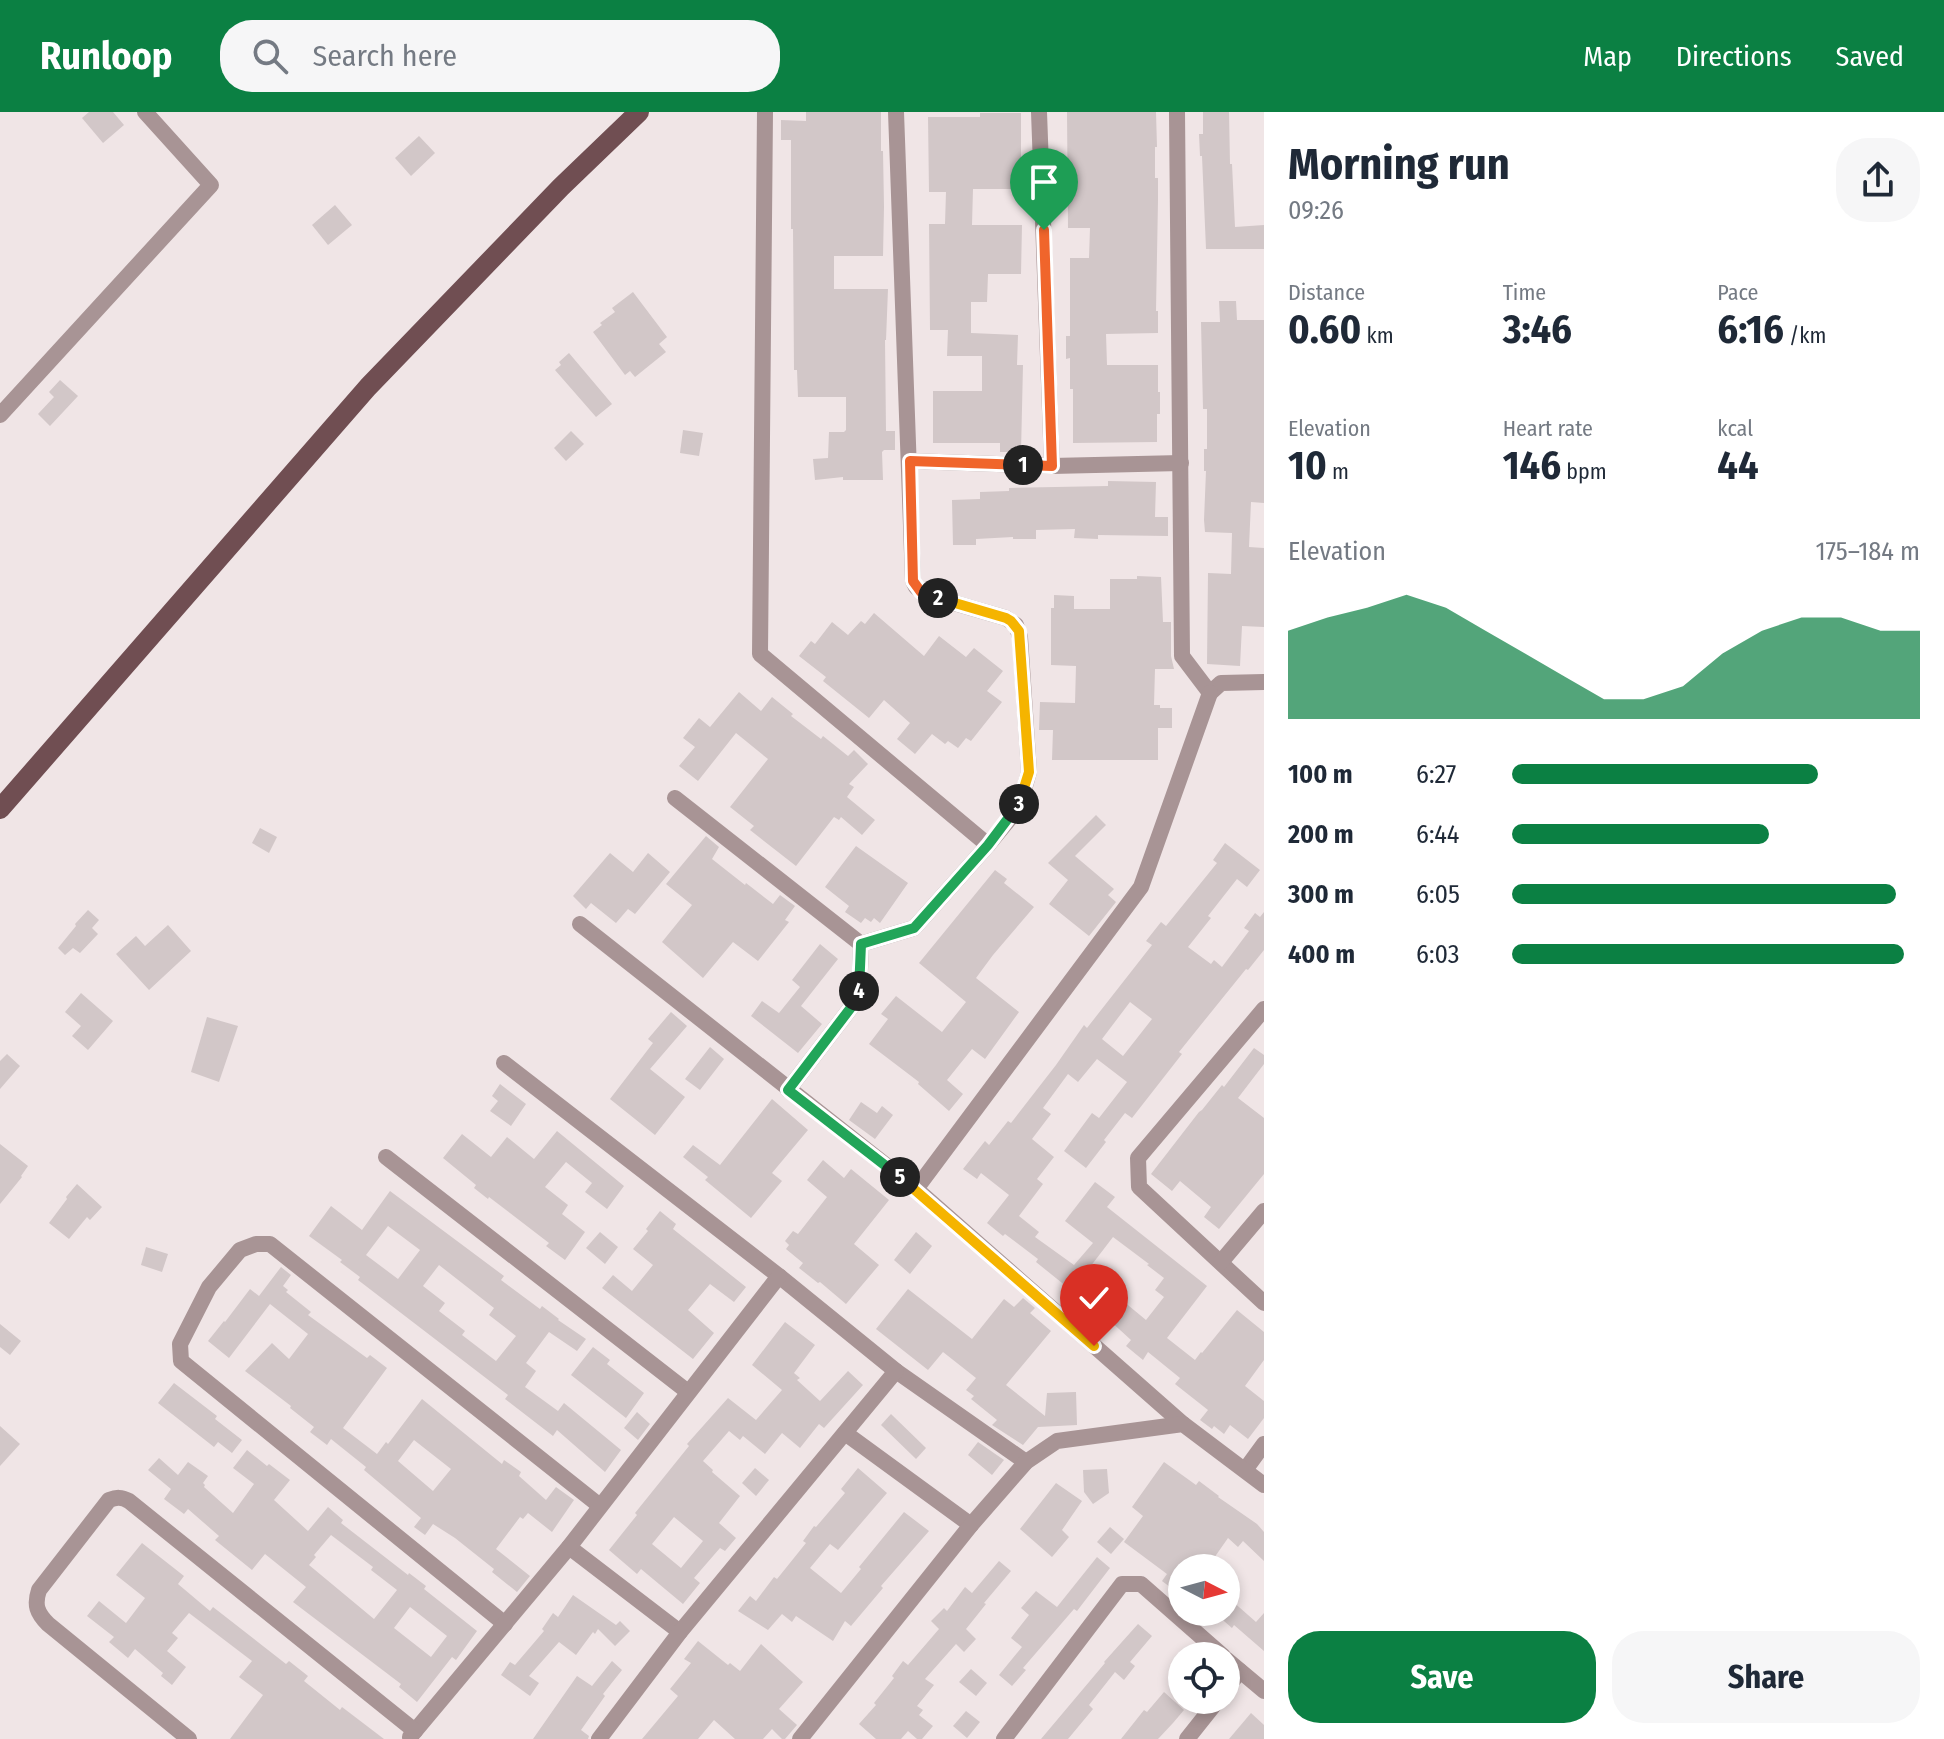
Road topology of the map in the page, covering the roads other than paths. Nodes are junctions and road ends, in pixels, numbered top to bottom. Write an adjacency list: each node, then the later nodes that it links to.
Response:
1 (145, 112): 7 (street)
2 (639, 112): 14 (main road)
3 (765, 112): 15 (street)
4 (896, 112): 8 (street)
5 (1039, 112): 10 (street)
6 (1177, 112): 9 (street)
7 (0, 415)
8 (910, 461): 10 (street); 15 (street)
9 (1181, 463): 10 (street); 12 (street)
10 (1052, 466)
11 (1264, 682): 12 (street)
12 (1210, 693): 22 (street)
13 (675, 798): 17 (street)
14 (0, 809)
15 (988, 845): 17 (street)
16 (580, 924): 20 (street)
17 (861, 944): 20 (street)
18 (1264, 1009): 24 (street)
19 (504, 1063): 25 (street)
20 (788, 1090): 22 (street)
21 (386, 1157): 28 (street)
22 (916, 1189): 29 (street)
23 (1264, 1211): 24 (street)
24 (1221, 1262): 26 (street)
25 (779, 1276): 27 (street); 28 (street)
26 (1264, 1303)
27 (896, 1371): 30 (street); 32 (street)
28 (688, 1392): 35 (street)
29 (1183, 1424): 32 (street); 33 (street)
30 (845, 1433): 36 (street); 39 (street)
31 (1264, 1444): 33 (street)
32 (1026, 1462): 36 (street)
33 (1245, 1470): 34 (street)
34 (1264, 1485)
35 (600, 1506): 37 (street); 38 (street)
36 (971, 1525): 45 (street)
37 (569, 1547): 38 (street); 39 (street)
38 (505, 1624): 44 (street)
39 (680, 1632): 47 (street)
40 (1206, 1642): 48 (street)
41 (1240, 1671): 42 (street)
42 (1264, 1691)
43 (1207, 1714): 49 (street)
44 (412, 1735): 46 (street)
45 (809, 1736)
46 (189, 1739)
47 (599, 1739)
48 (1004, 1739)
49 (1187, 1739)

